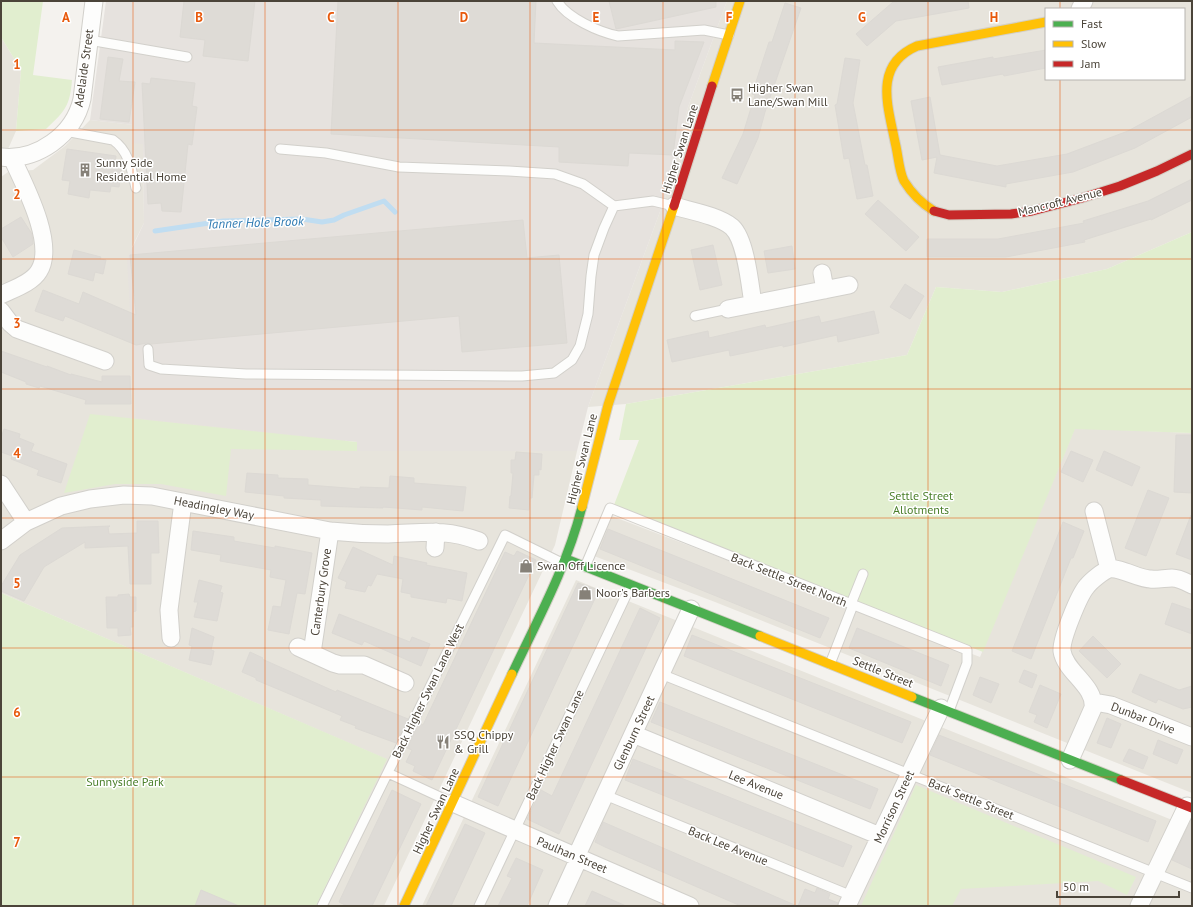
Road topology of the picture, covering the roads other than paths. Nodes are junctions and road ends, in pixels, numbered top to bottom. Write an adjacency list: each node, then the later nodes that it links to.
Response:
1 (94, 1): 6 (street, Adelaide Street)
2 (557, 1): 5 (lane)
3 (740, 1): 5 (street, Higher Swan Lane)
4 (1045, 22): 10 (street, Mancroft Avenue)
5 (729, 35): 14 (street, Higher Swan Lane)
6 (89, 40): 7 (lane); 8 (street, Adelaide Street)
7 (187, 57)
8 (65, 131): 11 (street, Adelaide Street); 12 (lane)
9 (280, 149): 13 (lane)
10 (1192, 154)
11 (6, 158): 16 (street)
12 (136, 188)
13 (614, 206): 14 (lane); 21 (lane)
14 (674, 206): 17 (street); 30 (street, Higher Swan Lane)
15 (849, 285): 17 (street)
16 (1, 295)
17 (754, 304): 18 (street)
18 (728, 309): 20 (lane)
19 (1, 311): 22 (street)
20 (695, 316)
21 (148, 349)
22 (105, 361)
23 (1, 484): 26 (street)
24 (183, 502): 26 (street, Headingley Way); 27 (street, Headingley Way); 38 (street)
25 (1094, 511): 32 (street)
26 (26, 522): 28 (street, Headingley Way)
27 (330, 531): 29 (street, Headingley Way); 41 (street, Canterbury Grove)
28 (1, 541)
29 (479, 541)
30 (565, 562): 31 (street, Settle Street); 47 (lane, Back Higher Swan Lane West); 50 (street, Higher Swan Lane)
31 (585, 567): 34 (street, Settle Street); 36 (lane, Back Settle Street North)
32 (1109, 569): 35 (street); 42 (street, Dunbar Drive)
33 (863, 574): 36 (lane)
34 (631, 585): 37 (street, Settle Street); 52 (lane, Back Higher Swan Lane)
35 (1192, 585)
36 (852, 605): 39 (lane); 43 (lane, Back Settle Street North)
37 (691, 609): 39 (street, Settle Street); 40 (street, Glenburn Street)
38 (170, 638)
39 (830, 664): 43 (street, Settle Street)
40 (661, 674): 44 (street, Glenburn Street); 48 (lane, Back Settle Street)
41 (405, 683)
42 (1094, 702): 45 (street, Dunbar Drive); 46 (street, Dunbar Drive)
43 (945, 710): 46 (street, Settle Street); 48 (street, Morrison Street)
44 (633, 734): 49 (street, Glenburn Street); 53 (street, Lee Avenue)
45 (1192, 737)
46 (1070, 760): 51 (street, Settle Street)
47 (388, 773): 50 (lane); 58 (lane, Back Higher Swan Lane West)
48 (909, 774): 53 (street, Morrison Street); 55 (lane, Back Settle Street)
49 (605, 795): 54 (street, Glenburn Street); 57 (lane, Back Lee Avenue)
50 (453, 803): 52 (street, Paulhan Street); 59 (street, Higher Swan Lane)
51 (1189, 807): 55 (street)
52 (515, 830): 54 (street, Paulhan Street); 60 (lane, Back Higher Swan Lane)
53 (880, 836): 57 (street, Morrison Street)
54 (578, 857): 61 (street, Glenburn Street); 62 (street, Paulhan Street)
55 (1155, 873): 56 (lane, Back Settle Street); 63 (street)
56 (1192, 888)
57 (849, 901)
58 (322, 906)
59 (404, 906)
60 (479, 906)
61 (557, 906)
62 (690, 906)
63 (1139, 906)

